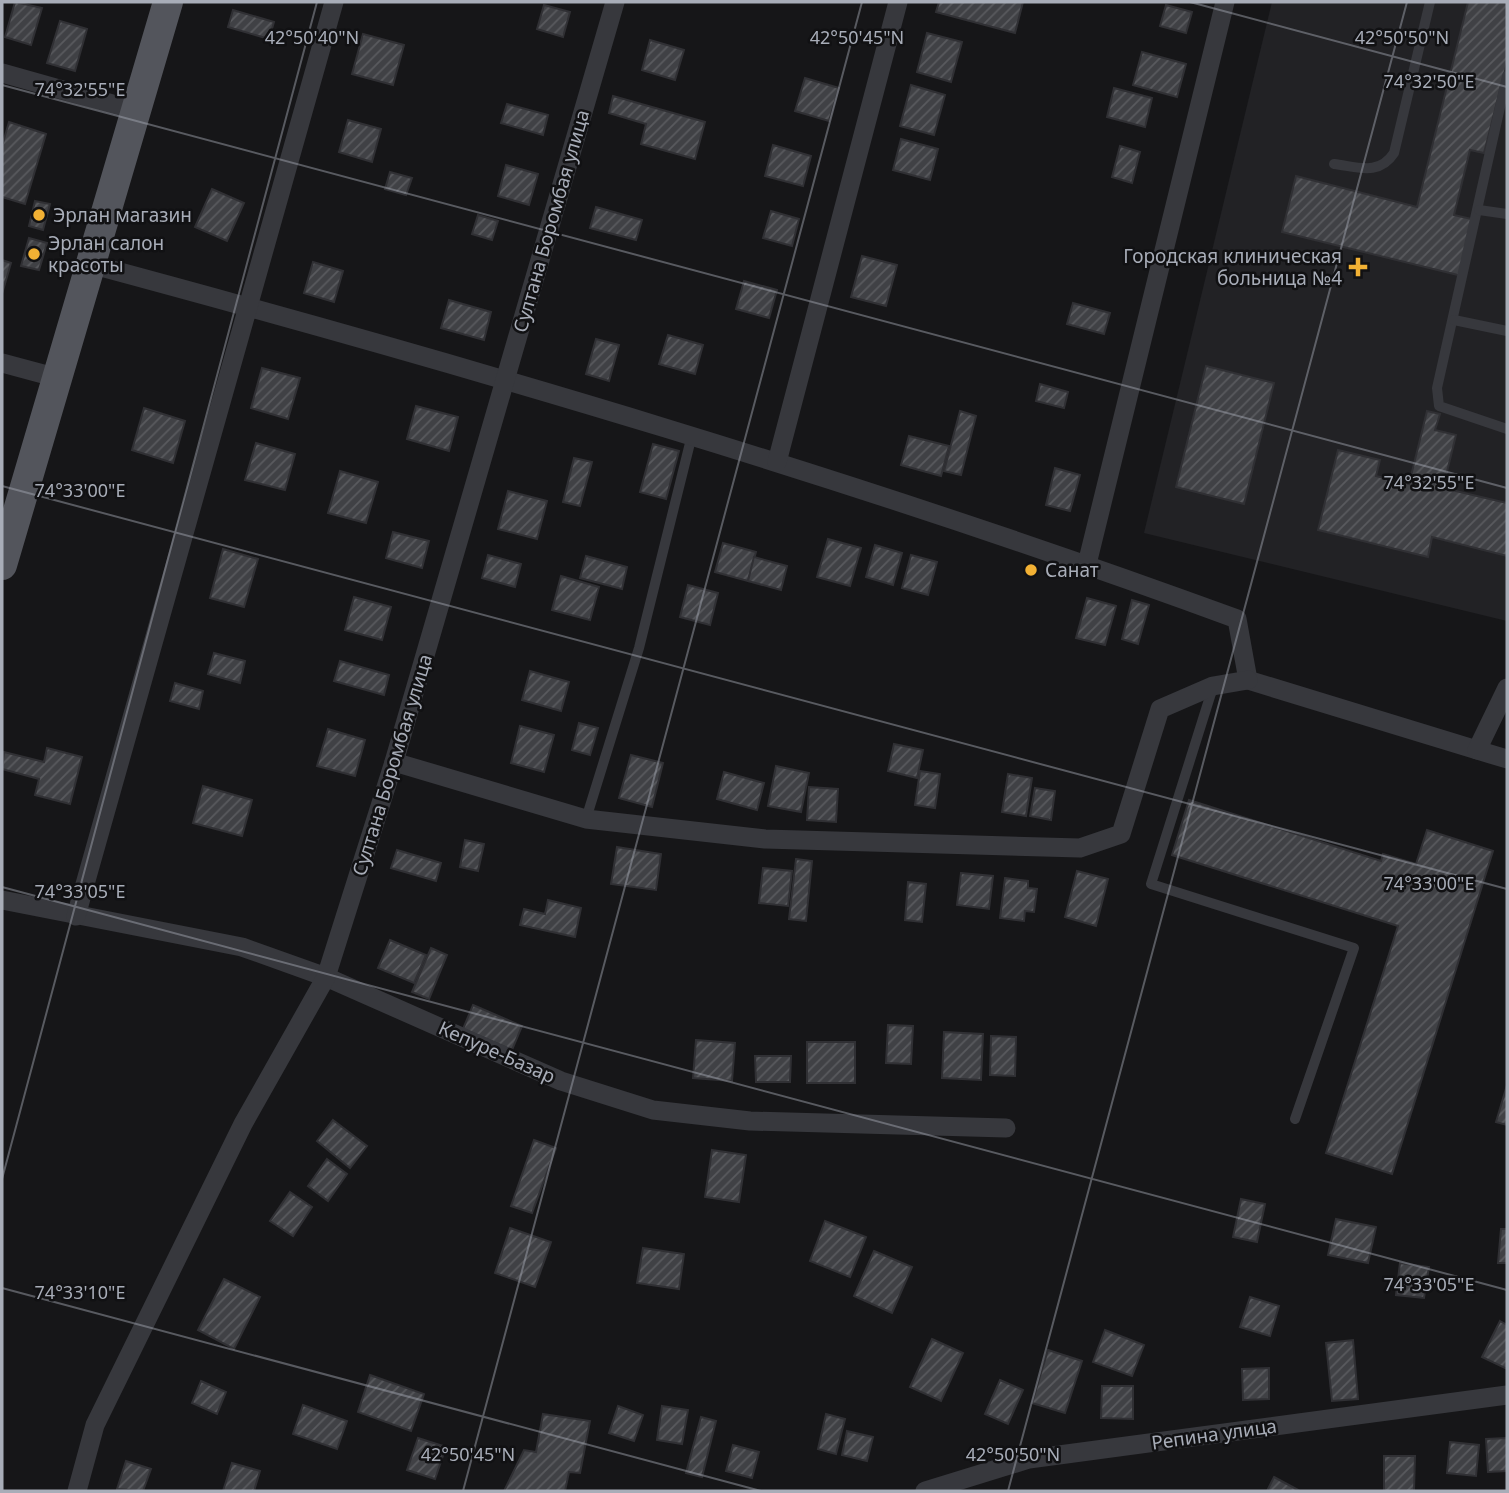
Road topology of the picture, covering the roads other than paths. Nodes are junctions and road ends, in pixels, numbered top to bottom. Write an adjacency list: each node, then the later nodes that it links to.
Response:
1 (168, 2): 9 (main road)
2 (334, 2): 14 (street)
3 (615, 2): 19 (street, Султана Боромбая улица)
4 (898, 2): 22 (street)
5 (1225, 2): 23 (street)
6 (1430, 2): 10 (lane)
7 (2, 73): 9 (street)
8 (1507, 76): 11 (lane)
9 (137, 111): 13 (main road)
10 (1334, 164)
11 (1479, 210): 12 (lane); 15 (lane)
12 (1507, 215)
13 (90, 264): 14 (street); 18 (main road)
14 (247, 307): 19 (street); 33 (street)
15 (1454, 320): 16 (lane); 20 (lane)
16 (1507, 331)
17 (2, 363): 18 (street)
18 (58, 378): 24 (main road)
19 (506, 378): 21 (street); 30 (street, Султана Боромбая улица)
20 (1507, 429)
21 (692, 435): 22 (street); 31 (lane)
22 (777, 462): 23 (street)
23 (1087, 564): 25 (street)
24 (2, 565)
25 (1248, 680): 26 (street); 28 (street)
26 (1213, 686): 31 (street); 35 (lane)
27 (1507, 688): 28 (street)
28 (1477, 750): 29 (street)
29 (1507, 759)
30 (394, 762): 31 (street); 34 (street, Султана Боромбая улица)
31 (586, 819)
32 (2, 900): 33 (street, Кепуре-Базар)
33 (76, 916): 34 (street, Кепуре-Базар)
34 (326, 977): 36 (street, Кепуре-Базар); 38 (street, Султана Боромбая улица)
35 (1295, 1119)
36 (1006, 1128)
37 (1507, 1395): 39 (street, Репина улица)
38 (77, 1491)
39 (925, 1491)

